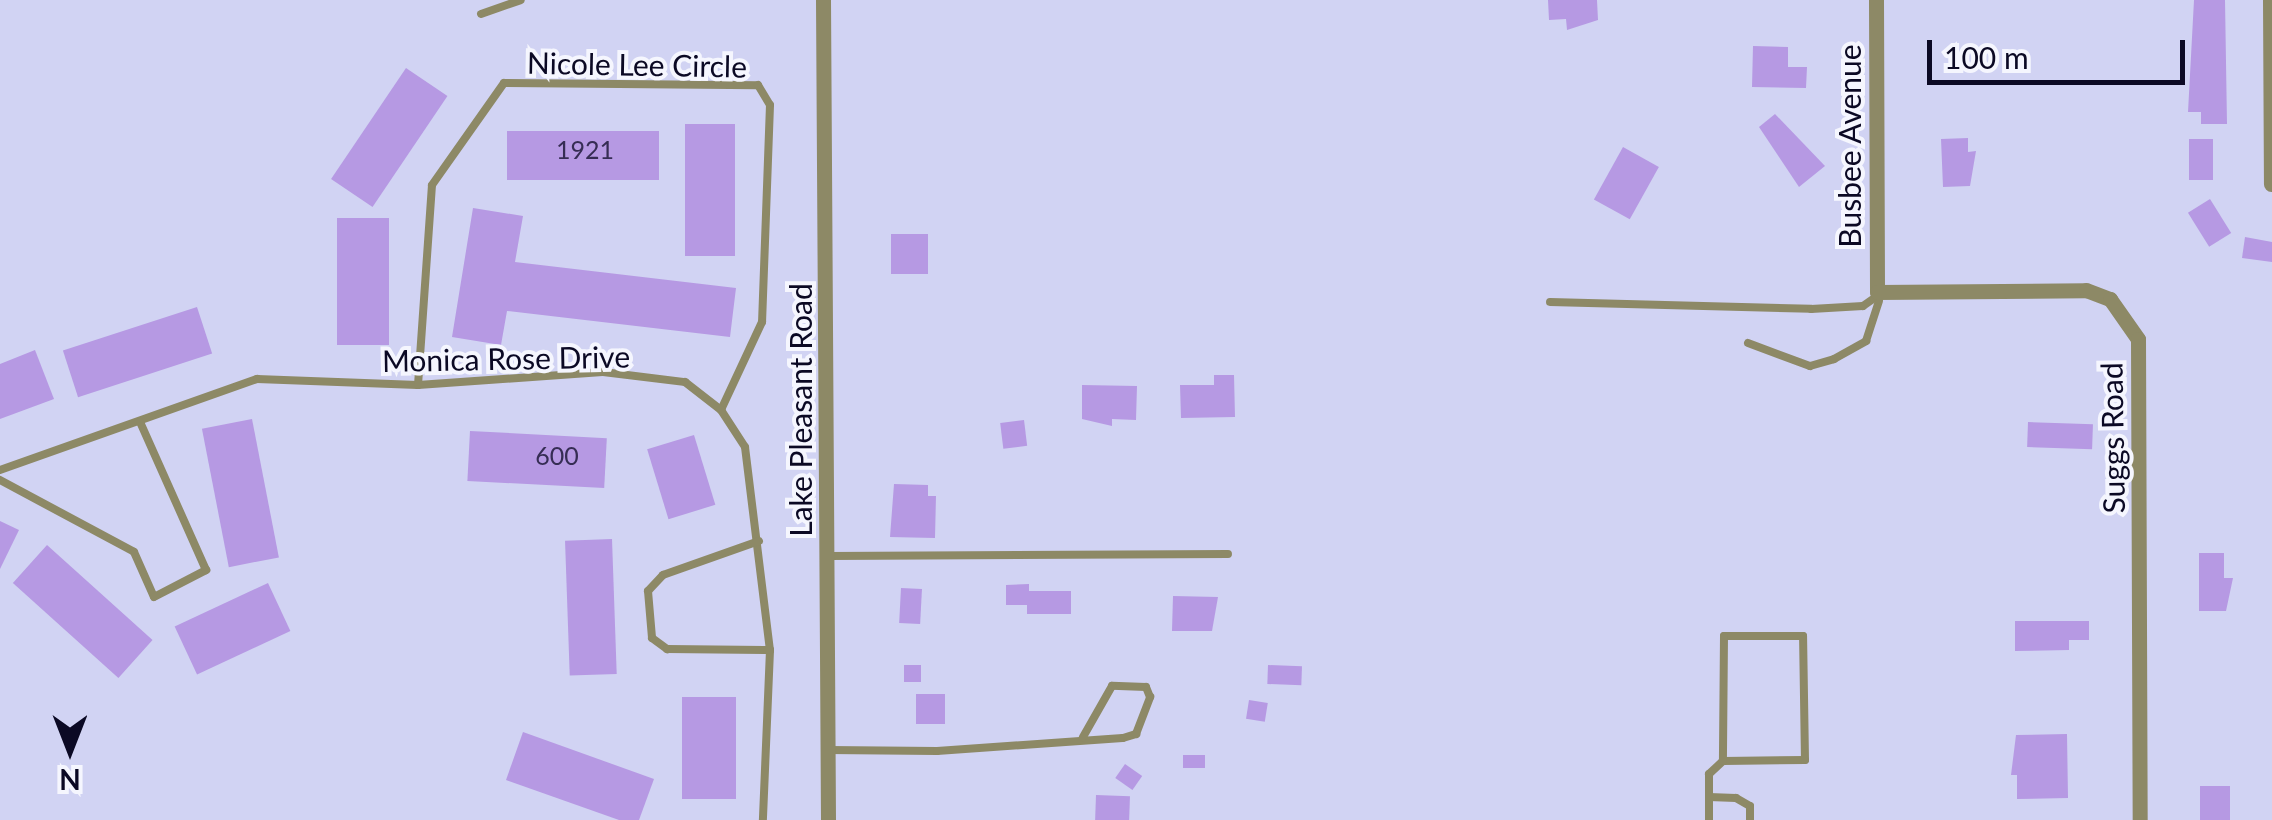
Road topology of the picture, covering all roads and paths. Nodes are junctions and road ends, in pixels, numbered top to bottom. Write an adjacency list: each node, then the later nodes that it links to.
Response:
1 (520, 0): 5 (lane)
2 (823, 0): 17 (street, Lake Pleasant Road)
3 (1876, 0): 7 (street, Busbee Avenue)
4 (2270, 0): 6 (street)
5 (480, 14)
6 (2272, 184)
7 (1880, 295): 8 (lane); 9 (lane); 27 (street, Suggs Road)
8 (1550, 302)
9 (1748, 343)
10 (418, 384): 11 (lane, Monica Rose Drive); 11 (lane, Nicole Lee Circle); 12 (lane, Monica Rose Drive)
11 (721, 410): 15 (lane, Monica Rose Drive)
12 (140, 422): 13 (lane, Monica Rose Drive); 14 (lane)
13 (0, 470)
14 (0, 480)
15 (759, 541): 18 (lane, Monica Rose Drive); 18 (lane)
16 (1228, 554): 17 (lane)
17 (828, 556): 20 (street, Lake Pleasant Road)
18 (770, 650): 23 (lane, Monica Rose Drive)
19 (1082, 737): 19 (lane); 20 (lane)
20 (828, 750): 24 (street, Lake Pleasant Road)
21 (1724, 761): 21 (lane); 22 (lane)
22 (1709, 798): 25 (lane); 26 (lane)
23 (763, 820)
24 (828, 820)
25 (1709, 820)
26 (1750, 820)
27 (2140, 820)

